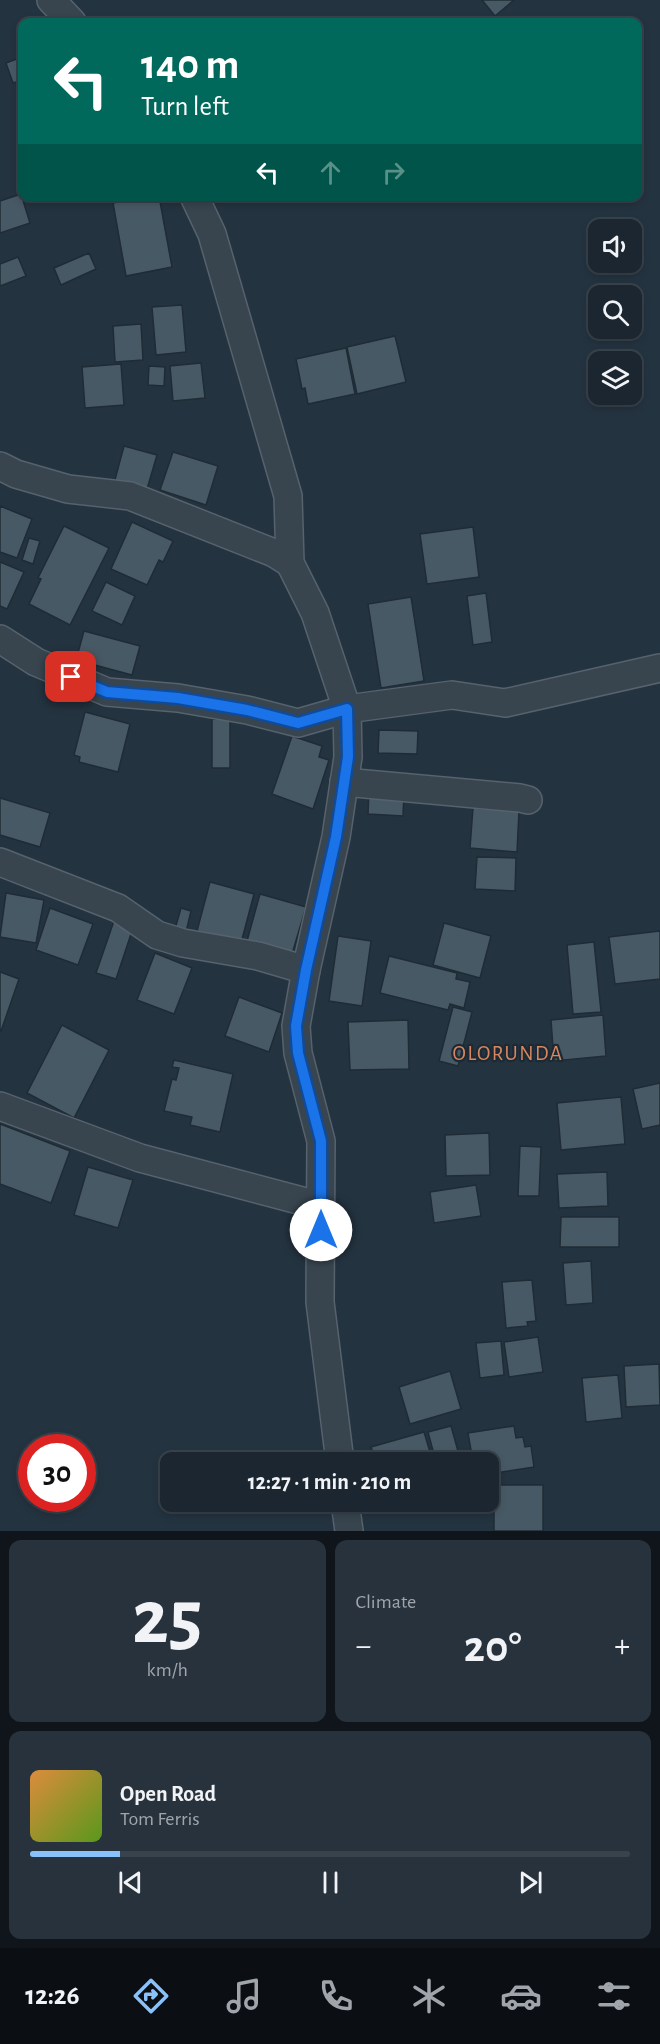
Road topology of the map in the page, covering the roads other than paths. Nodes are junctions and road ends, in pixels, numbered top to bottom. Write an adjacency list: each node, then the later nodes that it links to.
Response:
1 (51, 0): 2 (street)
2 (68, 18)
3 (196, 201): 5 (street)
4 (0, 466): 5 (street)
5 (290, 563): 8 (street)
6 (0, 639): 8 (street)
7 (660, 668): 8 (street)
8 (347, 709): 9 (street)
9 (344, 782): 10 (street); 12 (street)
10 (528, 800)
11 (0, 861): 12 (street)
12 (306, 970): 14 (street)
13 (0, 1106): 14 (street)
14 (321, 1206): 15 (street)
15 (339, 1452)
16 (346, 1512): 17 (street)
17 (349, 1531)

